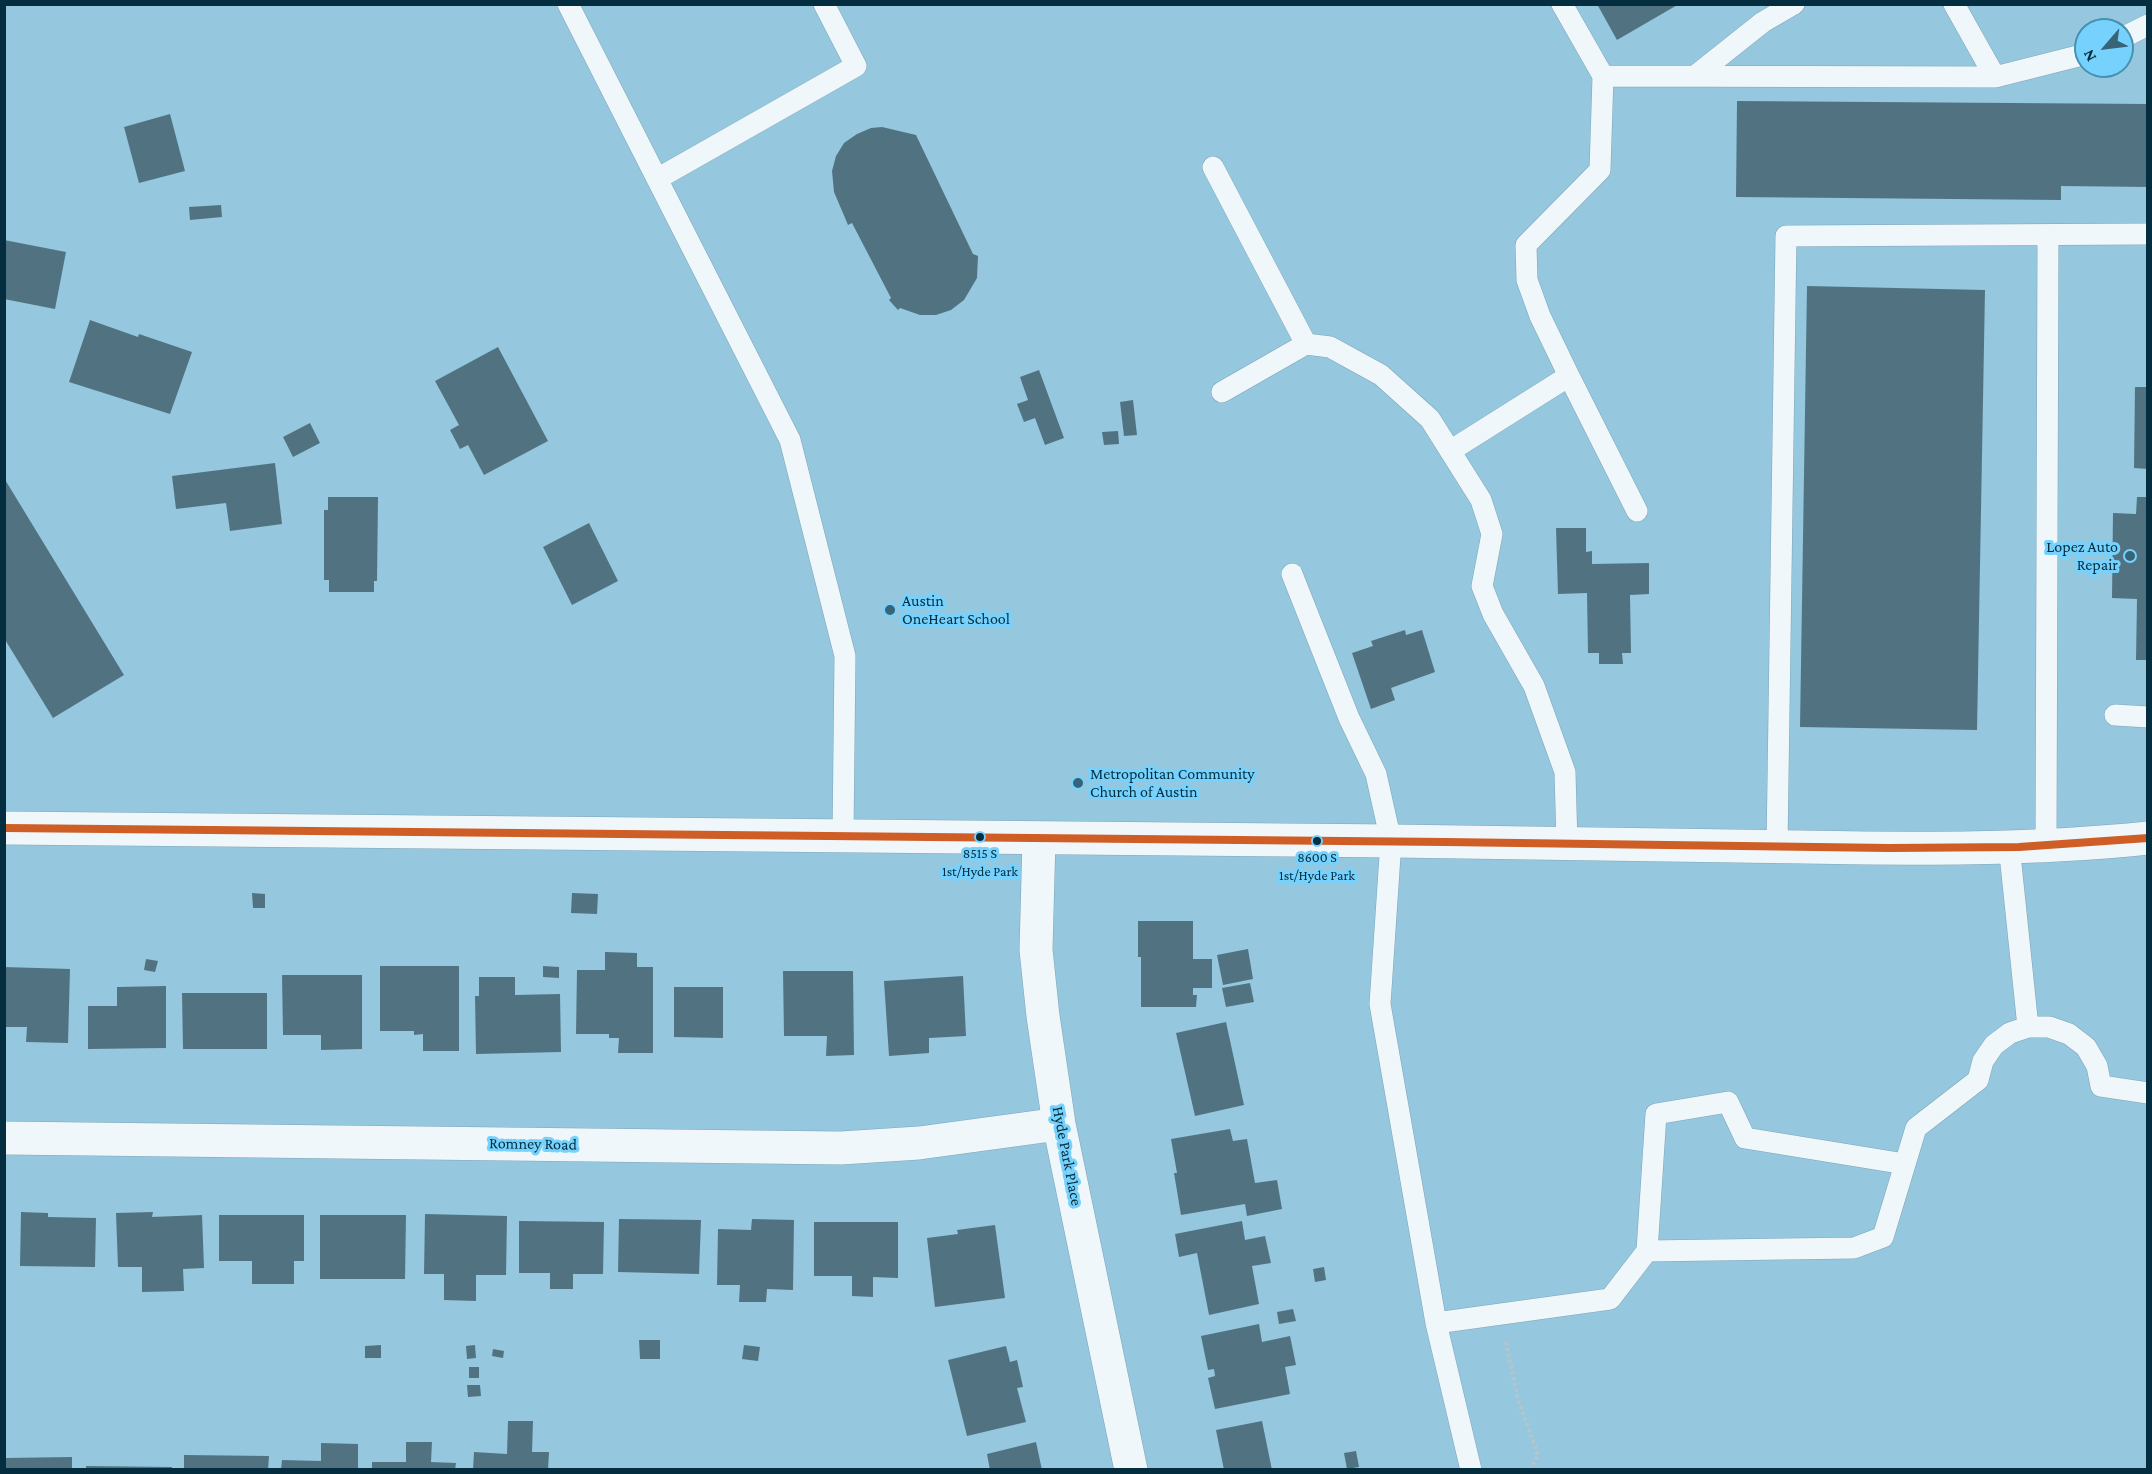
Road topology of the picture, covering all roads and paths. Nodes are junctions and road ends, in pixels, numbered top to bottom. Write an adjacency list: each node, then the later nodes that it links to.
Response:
1 (568, 4): 13 (lane)
2 (824, 4): 13 (lane)
3 (1562, 4): 9 (lane)
4 (1794, 4): 10 (lane)
5 (1954, 4): 11 (lane)
6 (2148, 25): 7 (lane)
7 (2134, 32)
8 (2074, 57): 11 (lane)
9 (1603, 75): 10 (lane); 17 (lane)
10 (1695, 76): 11 (lane)
11 (1995, 77)
12 (1213, 167): 16 (lane)
13 (657, 179): 25 (lane)
14 (2148, 234): 15 (lane)
15 (2048, 235): 31 (lane); 32 (lane)
16 (1306, 344): 18 (lane); 19 (lane)
17 (1569, 376): 19 (lane); 20 (lane)
18 (1222, 392)
19 (1450, 451): 29 (lane)
20 (1637, 511)
21 (1292, 574): 28 (lane)
22 (2115, 716): 23 (lane)
23 (2148, 717)
24 (4, 828): 25 (main road)
25 (843, 835): 27 (main road)
26 (2148, 838): 31 (main road)
27 (1039, 839): 28 (main road); 35 (main road, Hyde Park Place)
28 (1391, 841): 29 (main road); 40 (lane)
29 (1567, 844): 32 (main road)
30 (2009, 845): 31 (main road); 32 (main road); 33 (lane)
31 (2046, 845)
32 (1777, 847)
33 (2028, 1027): 34 (lane); 37 (lane)
34 (2148, 1093)
35 (1059, 1124): 36 (main road, Romney Road); 41 (main road, Hyde Park Place)
36 (4, 1138)
37 (1905, 1164): 38 (lane); 38 (lane)
38 (1647, 1251): 39 (lane)
39 (1500, 1314): 40 (lane); 43 (path)
40 (1436, 1323): 42 (lane)
41 (1131, 1470)
42 (1471, 1470)
43 (1530, 1470)

